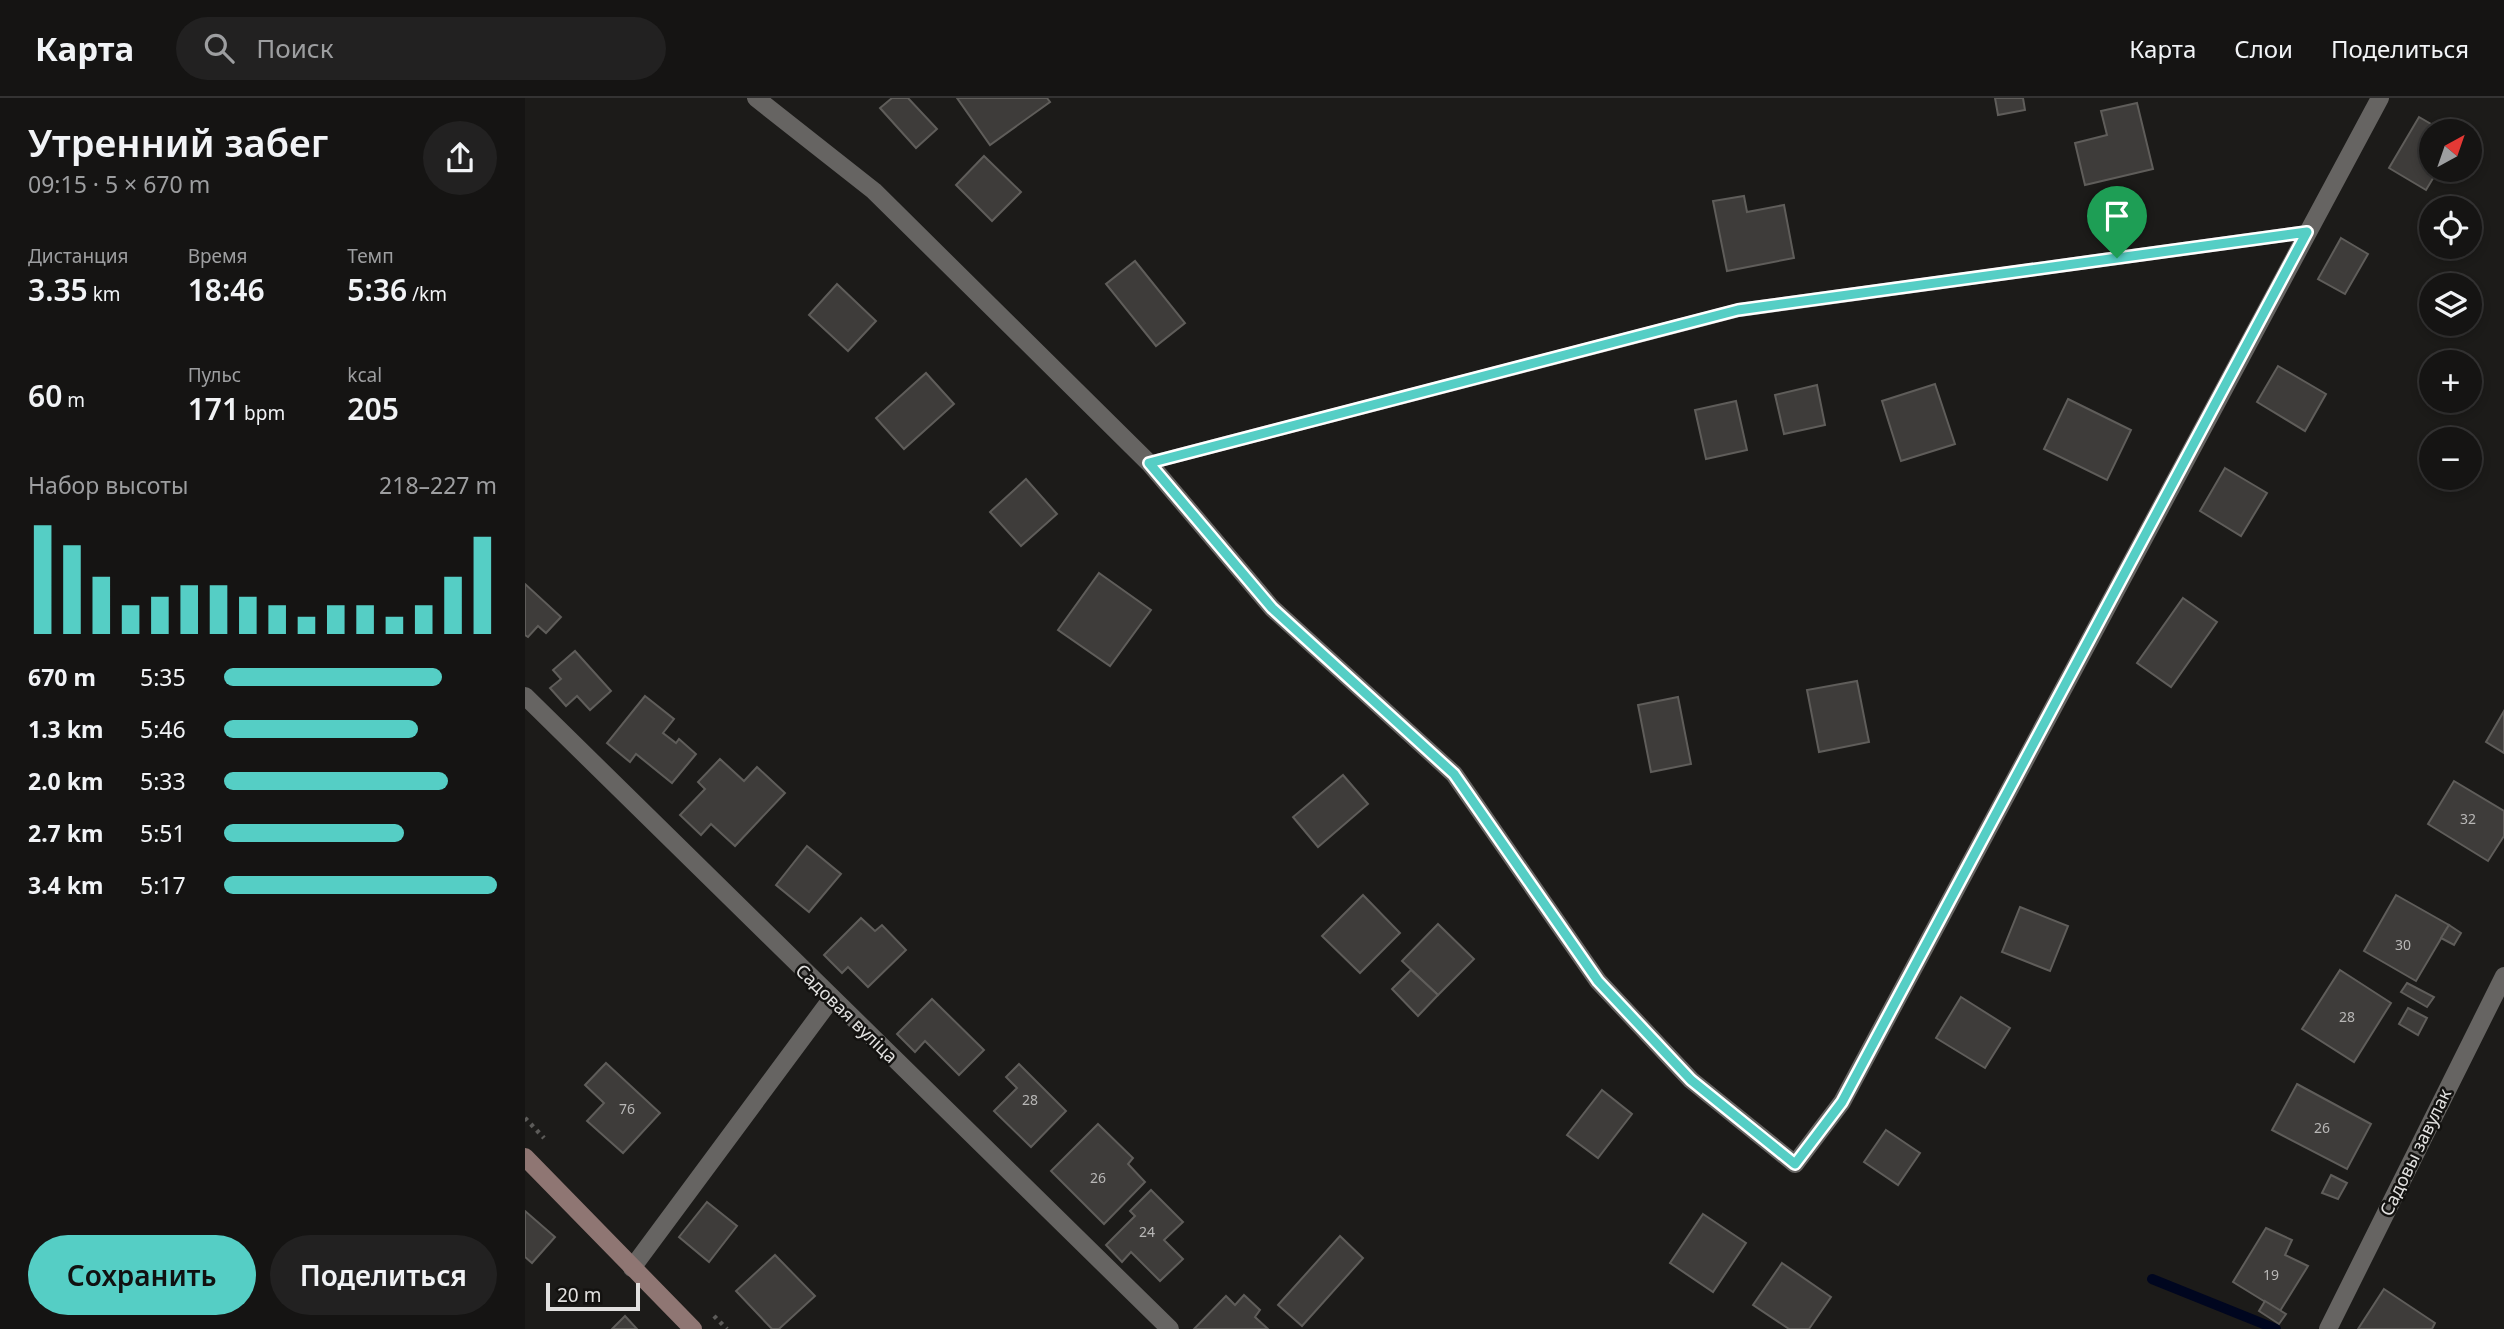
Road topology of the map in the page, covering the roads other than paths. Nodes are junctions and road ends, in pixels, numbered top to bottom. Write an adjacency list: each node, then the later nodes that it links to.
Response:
1 (756, 98): 4 (street)
2 (2380, 98): 3 (street)
3 (2307, 232): 4 (lane); 4 (street)
4 (1149, 463)
5 (525, 696): 7 (street, Садовая вуліца)
6 (2504, 976): 12 (street, Садовы завулак)
7 (832, 998): 9 (street); 11 (street, Садовая вуліца)
8 (525, 1157): 9 (street)
9 (632, 1268): 10 (street)
10 (693, 1329)
11 (1170, 1329)
12 (2327, 1329)

